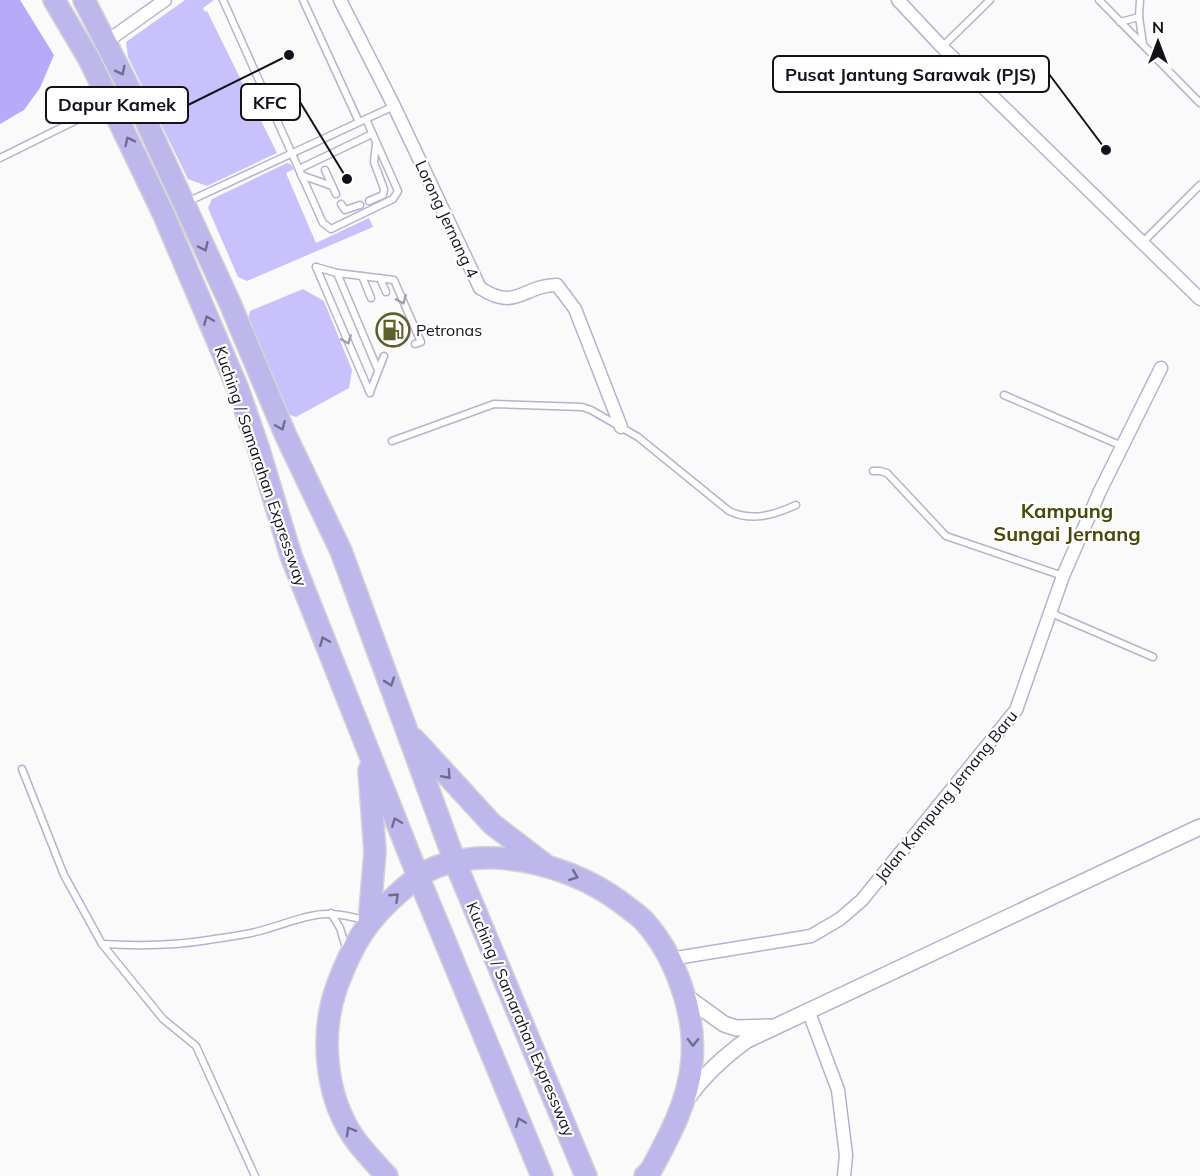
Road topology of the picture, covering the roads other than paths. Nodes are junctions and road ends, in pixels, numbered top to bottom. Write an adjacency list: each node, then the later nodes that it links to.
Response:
1 (54, 0): 16 (highway, Kuching / Samarahan Expressway)
2 (84, 0): 13 (highway, Kuching / Samarahan Expressway)
3 (165, 0): 13 (street)
4 (223, 0): 23 (lane)
5 (303, 0): 20 (lane)
6 (340, 0): 18 (street, Lorong Jernang 4)
7 (898, 0): 15 (street)
8 (990, 0): 15 (lane)
9 (1099, 0): 12 (lane)
10 (1140, 0): 11 (lane)
11 (1139, 17): 12 (lane); 14 (lane)
12 (1120, 22): 14 (lane)
13 (106, 42): 31 (highway, Kuching / Samarahan Expressway, one-way to 31)
14 (1143, 44): 17 (lane)
15 (942, 47): 34 (street)
16 (111, 103): 24 (lane); 55 (highway, Kuching / Samarahan Expressway, one-way to 16)
17 (1200, 103)
18 (394, 106): 19 (lane); 46 (street, Lorong Jernang 4)
19 (366, 119): 20 (lane); 21 (lane)
20 (359, 122): 23 (lane)
21 (372, 134): 22 (lane); 26 (lane)
22 (376, 143): 26 (lane); 30 (lane)
23 (292, 155): 26 (lane); 31 (lane)
24 (0, 158)
25 (325, 170): 28 (lane)
26 (300, 172): 28 (lane)
27 (1200, 185): 34 (lane)
28 (332, 186): 29 (lane)
29 (336, 194)
30 (369, 201)
31 (184, 204): 54 (highway, Kuching / Samarahan Expressway, one-way to 54)
32 (341, 204): 33 (lane)
33 (360, 205)
34 (1142, 243): 39 (street)
35 (337, 273): 36 (lane); 44 (lane); 44 (lane, one-way to 44)
36 (362, 276): 37 (lane); 40 (lane)
37 (380, 278): 38 (lane); 41 (lane, one-way to 41)
38 (386, 292)
39 (1198, 295)
40 (371, 298)
41 (415, 344)
42 (384, 356): 44 (lane)
43 (1161, 368): 48 (street, Jalan Kampung Jernang Baru)
44 (378, 370)
45 (1004, 394): 48 (lane)
46 (621, 427): 47 (lane); 50 (lane)
47 (392, 441)
48 (1122, 446): 51 (street, Jalan Kampung Jernang Baru)
49 (873, 471): 51 (lane)
50 (796, 505)
51 (1063, 576): 52 (street, Jalan Kampung Jernang Baru)
52 (1051, 613): 53 (lane); 65 (street, Jalan Kampung Jernang Baru)
53 (1153, 657)
54 (408, 732): 58 (highway, Kuching / Samarahan Expressway); 59 (highway, one-way to 59)
55 (367, 747): 60 (highway, Kuching / Samarahan Expressway, one-way to 55); 62 (highway)
56 (22, 769): 63 (lane)
57 (1200, 827): 67 (street)
58 (455, 862): 59 (highway); 60 (highway); 74 (highway, Kuching / Samarahan Expressway)
59 (548, 867): 65 (highway, one-way to 65)
60 (418, 876): 62 (highway, one-way to 60); 73 (highway, Kuching / Samarahan Expressway, one-way to 60)
61 (331, 913): 62 (lane); 63 (lane); 64 (lane)
62 (369, 922): 64 (highway)
63 (102, 944): 71 (lane)
64 (348, 958): 72 (highway, one-way to 64)
65 (670, 959): 66 (highway)
66 (684, 995): 68 (street); 69 (highway, one-way to 69)
67 (808, 1010): 68 (street); 75 (street)
68 (775, 1027): 69 (street)
69 (685, 1101): 70 (highway)
70 (649, 1174)
71 (255, 1176)
72 (387, 1176)
73 (542, 1176)
74 (586, 1176)
75 (844, 1176)

